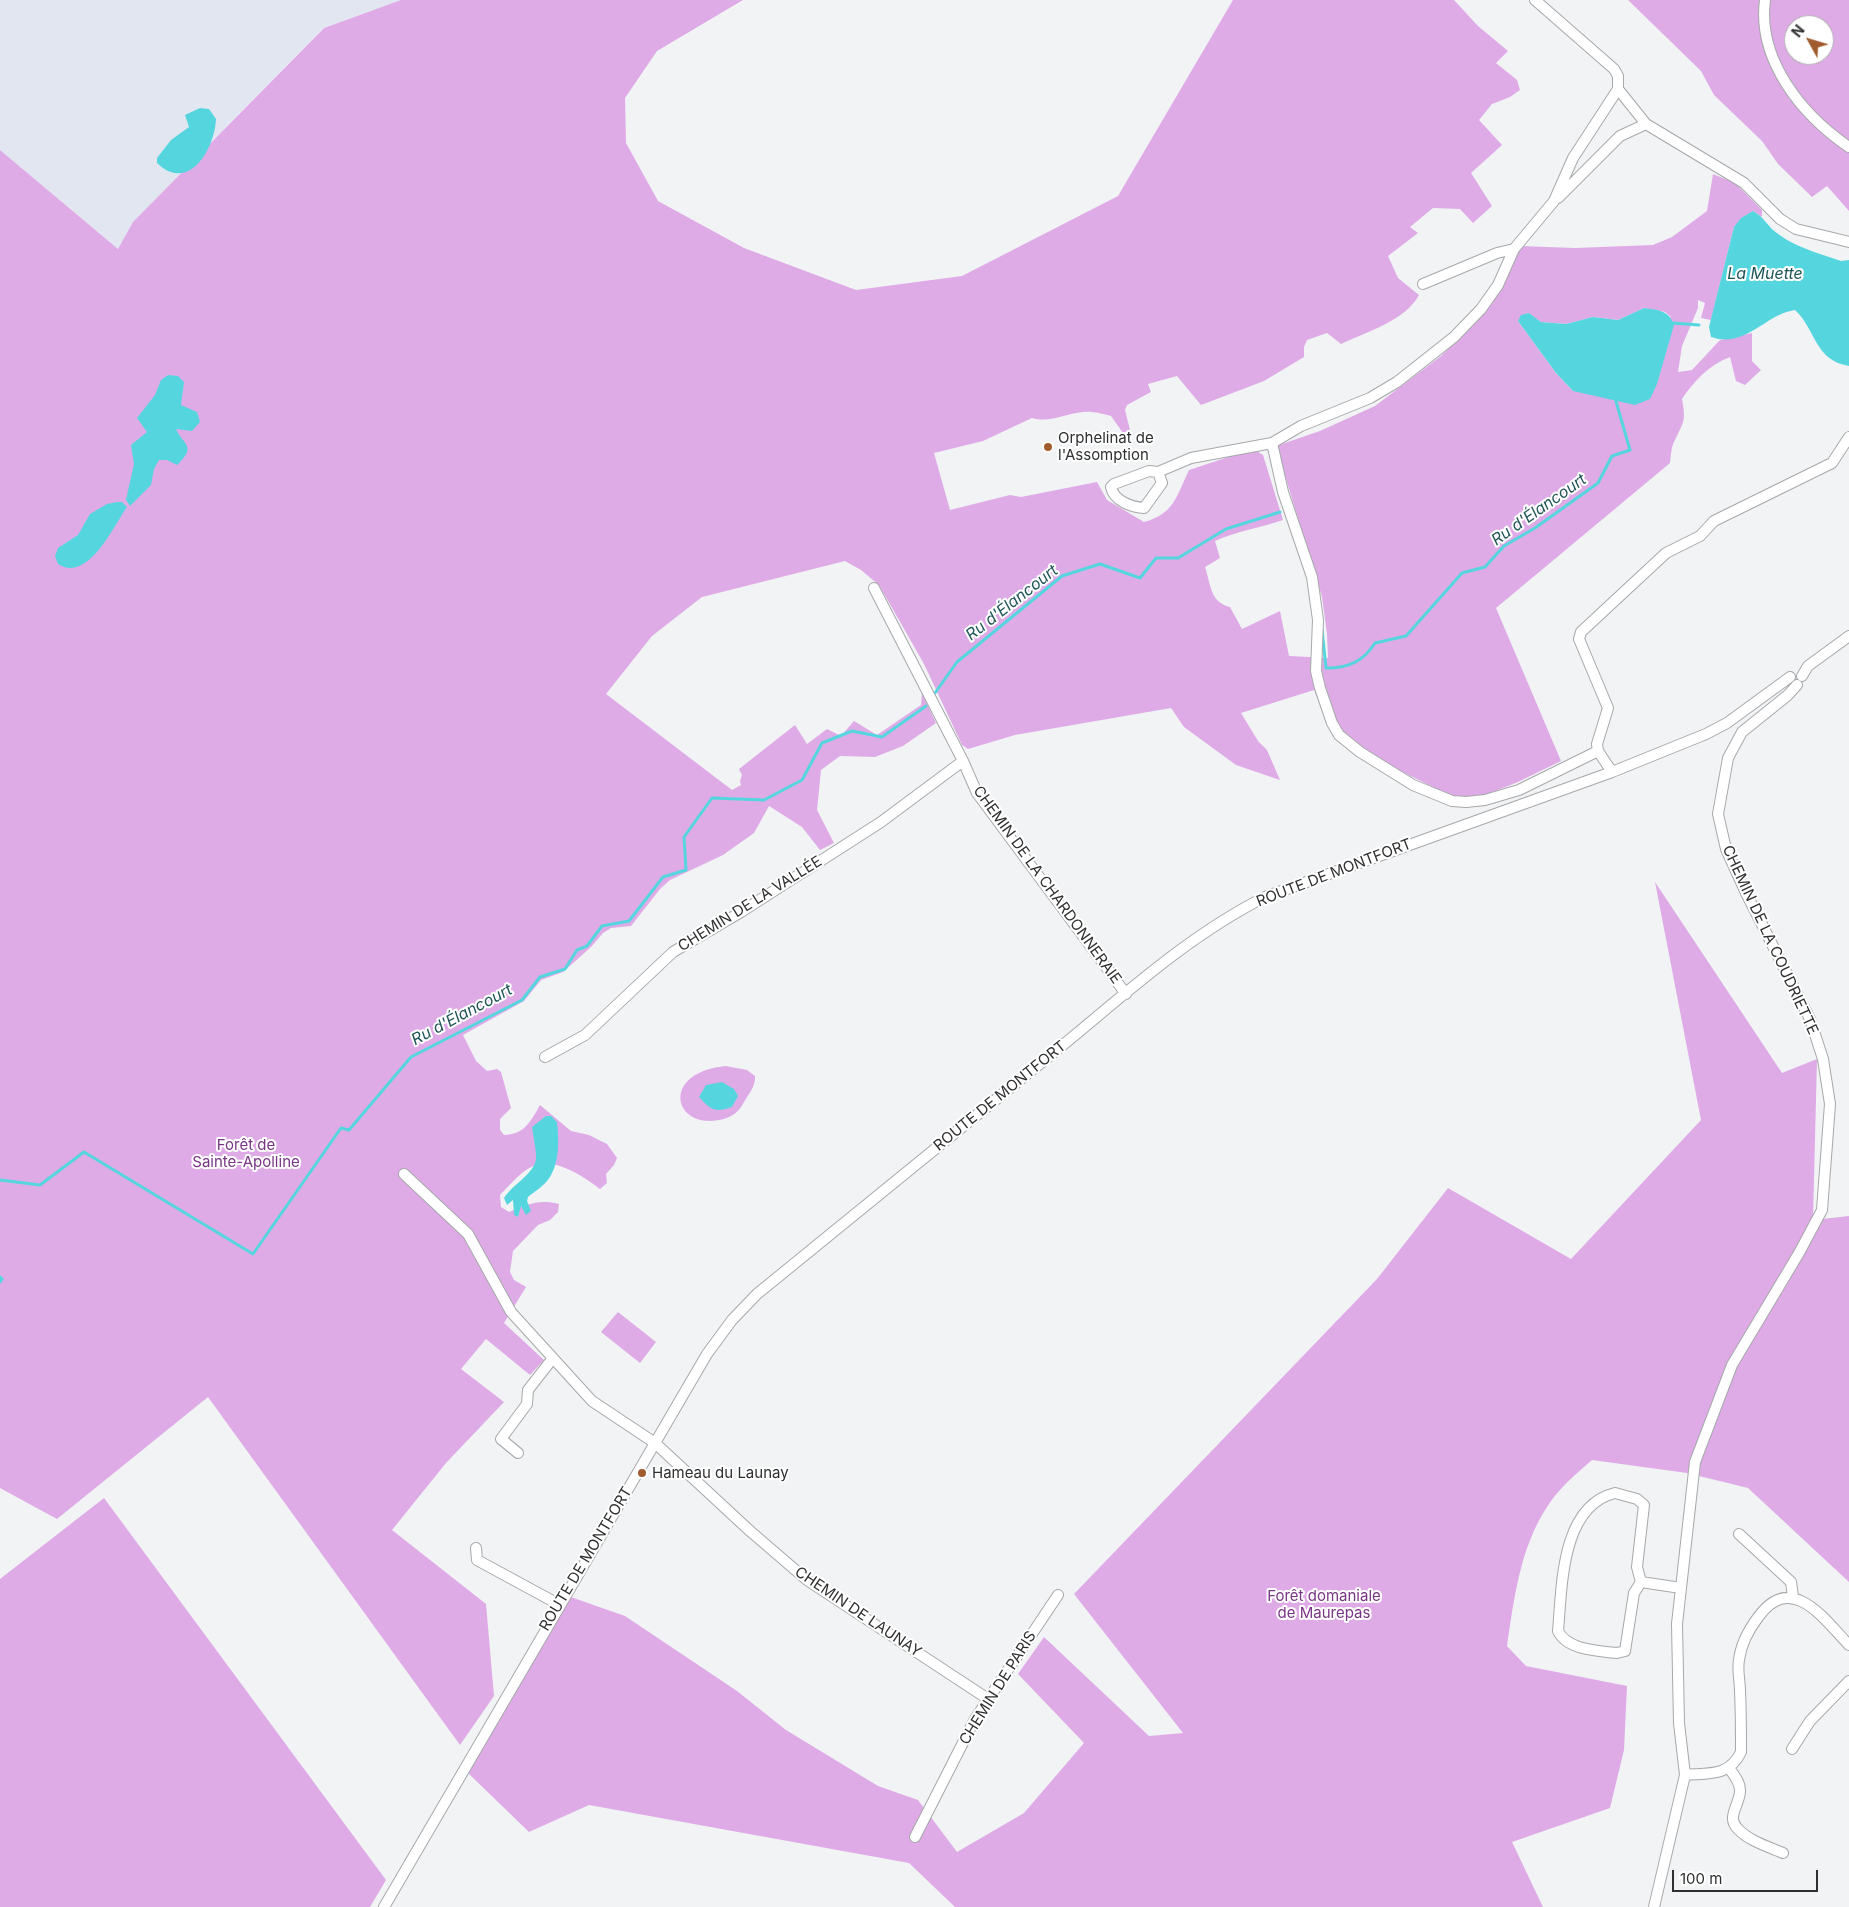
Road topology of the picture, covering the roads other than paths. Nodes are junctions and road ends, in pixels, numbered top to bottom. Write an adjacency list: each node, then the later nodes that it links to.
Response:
1 (1535, 0): 3 (street)
2 (1765, 0): 5 (street)
3 (1618, 89): 4 (street); 6 (street)
4 (1646, 124): 6 (street); 7 (street)
5 (1849, 147)
6 (1554, 201): 8 (street)
7 (1849, 242)
8 (1514, 249): 9 (street); 11 (street)
9 (1423, 284)
10 (1849, 437): 16 (street)
11 (1272, 443): 12 (street); 16 (street)
12 (1158, 472): 12 (street)
13 (874, 588): 17 (street, CHEMIN DE LA CHARDONNERAIE)
14 (1849, 636): 15 (street, ROUTE DE MONTFORT)
15 (1796, 679): 18 (street, ROUTE DE MONTFORT); 28 (street, CHEMIN DE LA COUDRIETTE)
16 (1598, 751): 18 (street)
17 (963, 761): 19 (street, CHEMIN DE LA CHARDONNERAIE); 20 (street, CHEMIN DE LA VALLÉE)
18 (1612, 772): 19 (street, ROUTE DE MONTFORT)
19 (1126, 994): 23 (street, ROUTE DE MONTFORT)
20 (545, 1057)
21 (404, 1174): 22 (street, CHEMIN DE LAUNAY)
22 (553, 1358): 23 (street, CHEMIN DE LAUNAY); 24 (street)
23 (655, 1443): 31 (street, ROUTE DE MONTFORT); 34 (street, CHEMIN DE LAUNAY)
24 (518, 1453)
25 (1739, 1534): 30 (street)
26 (476, 1548): 31 (street)
27 (1641, 1582): 27 (street); 28 (street)
28 (1681, 1588): 37 (street, CHEMIN DE LA COUDRIETTE)
29 (1058, 1595): 34 (street, CHEMIN DE PARIS)
30 (1793, 1597): 32 (street); 36 (street)
31 (560, 1605): 40 (street, ROUTE DE MONTFORT)
32 (1849, 1645)
33 (1849, 1681): 35 (street)
34 (988, 1699): 38 (street, CHEMIN DE PARIS)
35 (1792, 1748)
36 (1729, 1768): 37 (street); 39 (street)
37 (1685, 1775): 41 (street, CHEMIN DE LA COUDRIETTE)
38 (915, 1837)
39 (1783, 1853)
40 (384, 1907)
41 (1654, 1907)

